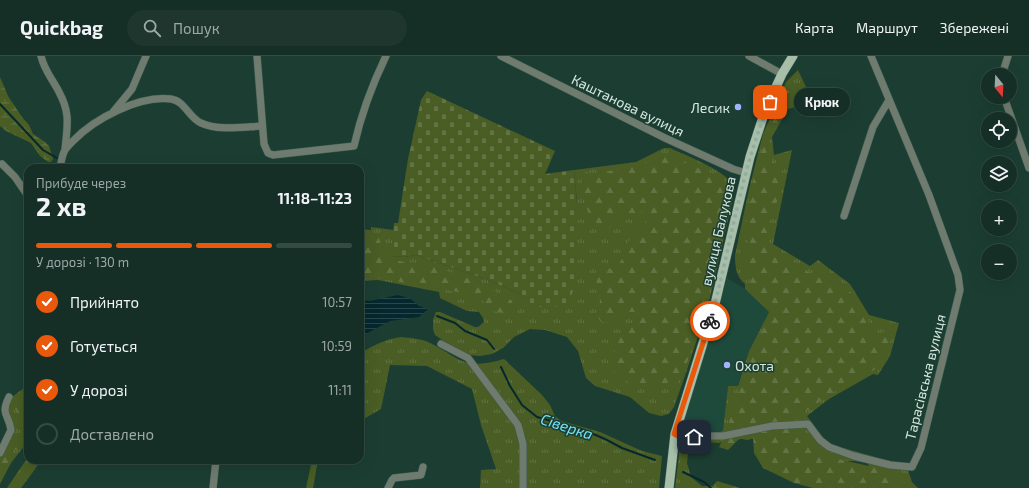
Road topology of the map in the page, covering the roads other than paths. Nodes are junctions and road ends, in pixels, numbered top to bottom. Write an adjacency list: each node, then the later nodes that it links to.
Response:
1 (41, 56): 16 (street)
2 (146, 56): 14 (street)
3 (257, 56): 15 (street)
4 (386, 56): 15 (street)
5 (501, 56): 20 (street, Каштанова вулиця)
6 (749, 56): 11 (street)
7 (793, 56): 11 (main road, вулиця Балукова)
8 (871, 56): 12 (street, Тарасівська вулиця)
9 (1008, 56): 10 (street)
10 (1004, 68)
11 (782, 74): 20 (main road, вулиця Балукова)
12 (890, 100): 22 (street); 25 (street, Тарасівська вулиця)
13 (1006, 104): 19 (street)
14 (113, 112): 15 (street); 16 (street)
15 (262, 126)
16 (65, 150): 18 (street)
17 (2, 164): 21 (street)
18 (61, 164)
19 (1029, 168)
20 (746, 172): 25 (main road, вулиця Балукова)
21 (24, 190)
22 (844, 216)
23 (441, 344): 31 (street)
24 (9, 397): 26 (street)
25 (674, 434): 32 (main road, вулиця Балукова)
26 (0, 453)
27 (216, 464): 29 (street)
28 (423, 467): 30 (street)
29 (213, 488)
30 (388, 488)
31 (523, 488)
32 (669, 488)

